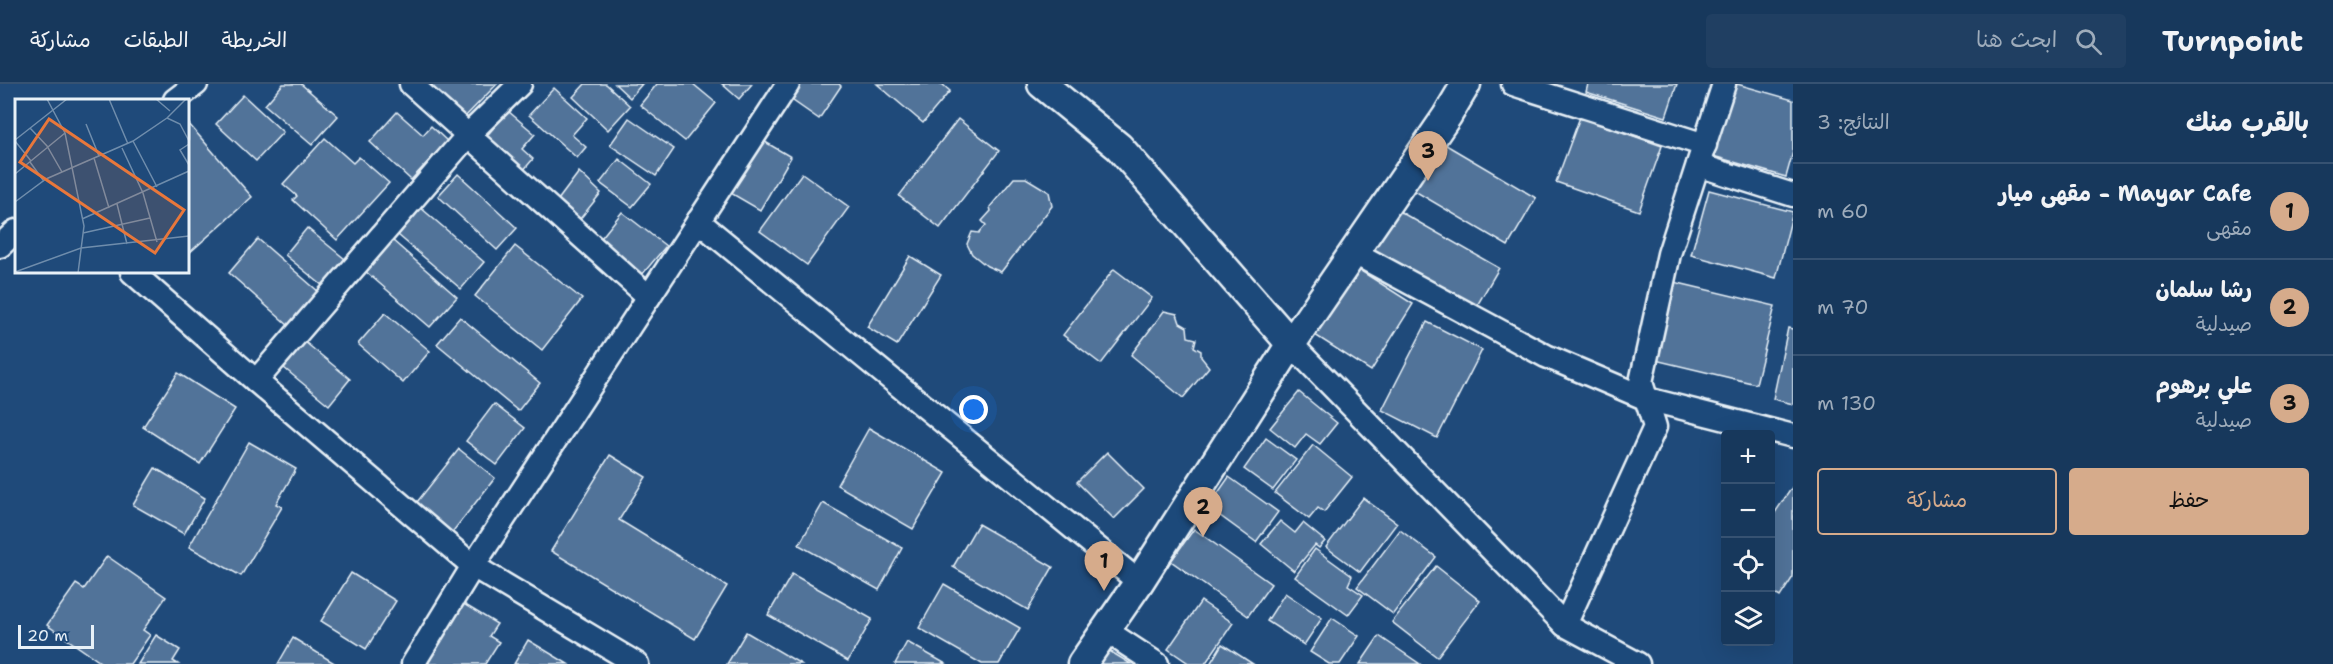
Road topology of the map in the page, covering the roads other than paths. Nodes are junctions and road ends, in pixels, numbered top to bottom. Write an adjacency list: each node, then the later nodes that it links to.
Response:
1 (196, 84): 9 (street)
2 (411, 84): 10 (street)
3 (520, 84): 10 (street)
4 (788, 84): 13 (street)
5 (1042, 84): 19 (street)
6 (1466, 84): 16 (street)
7 (1513, 84): 11 (street)
8 (1724, 84): 11 (street)
9 (176, 99)
10 (468, 135): 18 (street); 20 (street)
11 (1702, 155): 12 (street); 21 (street)
12 (1793, 195)
13 (698, 221): 18 (street); 24 (street)
14 (15, 232): 15 (street)
15 (0, 246)
16 (1353, 252): 19 (street); 21 (street)
17 (133, 273): 20 (street)
18 (649, 297): 23 (street)
19 (1291, 344): 24 (street); 25 (street)
20 (256, 381): 23 (street)
21 (1647, 399): 22 (street); 25 (street)
22 (1793, 436)
23 (472, 566): 27 (street); 28 (street)
24 (1139, 582): 26 (street)
25 (1565, 625): 31 (street)
26 (1106, 630): 29 (street); 30 (street)
27 (413, 664)
28 (637, 664)
29 (1082, 664)
30 (1157, 664)
31 (1638, 664)

